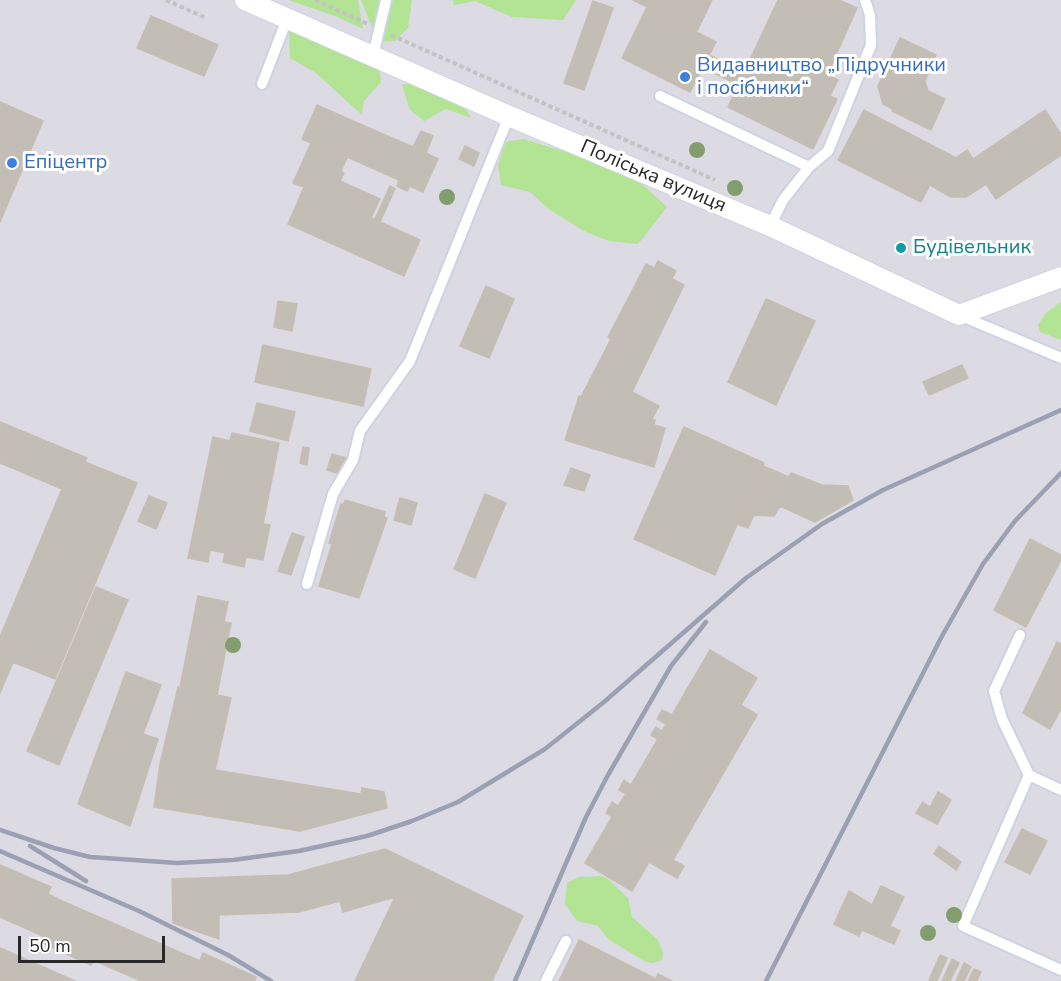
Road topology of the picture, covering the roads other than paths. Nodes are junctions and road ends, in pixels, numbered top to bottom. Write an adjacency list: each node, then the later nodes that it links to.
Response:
1 (245, 0): 4 (street, Поліська вулиця)
2 (386, 0): 5 (lane)
3 (865, 0): 9 (lane)
4 (287, 19): 5 (street, Поліська вулиця); 6 (lane)
5 (373, 56): 8 (street, Поліська вулиця)
6 (262, 84)
7 (660, 96): 9 (lane)
8 (509, 116): 10 (street, Поліська вулиця); 14 (lane)
9 (809, 167): 10 (lane)
10 (770, 226): 12 (street, Поліська вулиця)
11 (1061, 278): 12 (street)
12 (959, 315): 13 (lane)
13 (1061, 358)
14 (307, 584)
15 (1020, 634): 16 (lane)
16 (1029, 775): 17 (lane); 19 (lane)
17 (1061, 790)
18 (566, 941): 20 (lane)
19 (1061, 970)
20 (546, 981)

